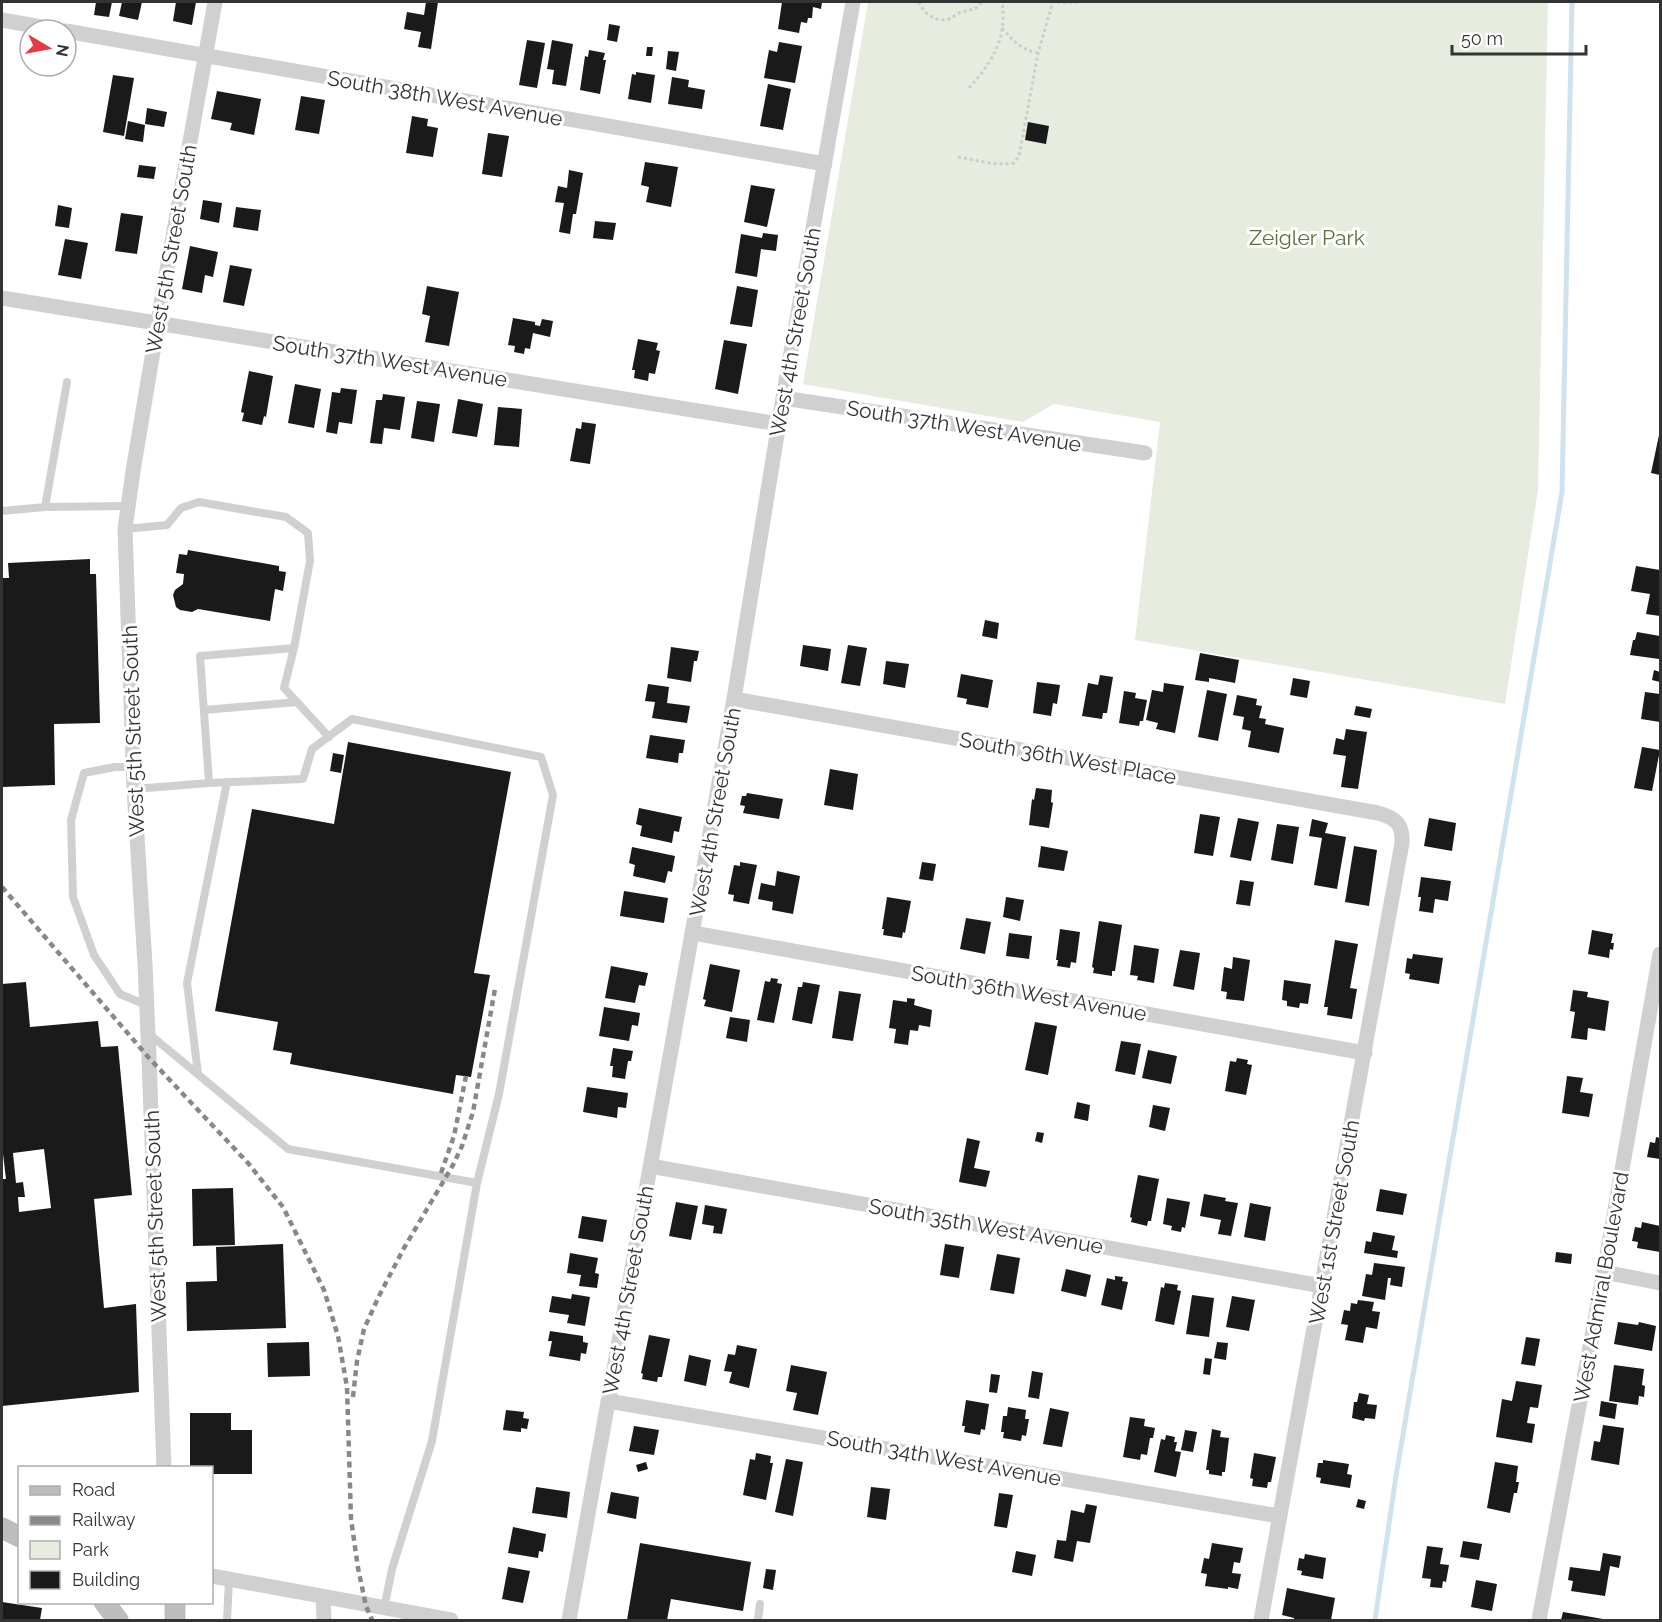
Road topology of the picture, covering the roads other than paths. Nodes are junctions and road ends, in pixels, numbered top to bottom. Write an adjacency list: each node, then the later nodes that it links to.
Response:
1 (215, 2): 6 (street, West 5th Street South)
2 (853, 2): 7 (street, West 4th Street South)
3 (2, 20): 4 (street)
4 (18, 23)
5 (78, 33): 6 (street, South 38th West Avenue)
6 (206, 56): 7 (street, South 38th West Avenue); 9 (street, West 5th Street South)
7 (825, 164): 11 (street, West 4th Street South)
8 (2, 298): 9 (street, South 37th West Avenue)
9 (158, 323): 12 (street, South 37th West Avenue); 14 (street, West 5th Street South)
10 (67, 382): 15 (lane)
11 (783, 398): 12 (street, West 4th Street South); 13 (street, South 37th West Avenue)
12 (779, 424): 19 (street, West 4th Street South)
13 (1145, 453)
14 (128, 506): 15 (lane); 17 (street, West 5th Street South)
15 (45, 507): 16 (lane)
16 (2, 511)
17 (125, 529): 18 (lane); 23 (street, West 5th Street South)
18 (294, 648): 20 (lane); 21 (lane)
19 (735, 699): 27 (street, South 36th West Place); 28 (street, West 4th Street South)
20 (297, 702): 21 (lane); 22 (lane)
21 (204, 710): 25 (lane)
22 (329, 737): 24 (lane); 36 (lane)
23 (134, 767): 26 (street, West 5th Street South); 30 (lane)
24 (227, 782): 25 (lane); 34 (lane)
25 (209, 783): 26 (lane)
26 (134, 789): 30 (street, West 5th Street South)
27 (1398, 824): 33 (street, West 1st Street South)
28 (693, 933): 33 (street, South 36th West Avenue); 35 (street, West 4th Street South)
29 (1660, 954): 31 (street, West Admiral Boulevard)
30 (146, 1005): 32 (street, West 5th Street South)
31 (1656, 1009): 37 (street, West Admiral Boulevard)
32 (148, 1032): 34 (lane); 41 (street, West 5th Street South)
33 (1365, 1053): 39 (street, West 1st Street South)
34 (198, 1074): 36 (lane)
35 (650, 1166): 39 (street, South 35th West Avenue); 40 (street, West 4th Street South)
36 (477, 1183): 52 (lane)
37 (1604, 1272): 38 (street); 61 (street, West Admiral Boulevard)
38 (1660, 1283)
39 (1322, 1286): 42 (street, West 1st Street South)
40 (608, 1401): 42 (street, South 34th West Avenue); 58 (street, West 4th Street South)
41 (164, 1466)
42 (1279, 1516): 60 (street, West 1st Street South)
43 (2, 1527): 44 (street); 45 (main road)
44 (18, 1530)
45 (18, 1536)
46 (213, 1576): 47 (street)
47 (229, 1580): 48 (street); 55 (lane)
48 (323, 1598): 52 (street); 56 (street)
49 (106, 1604): 53 (main road)
50 (175, 1604): 54 (main road)
51 (760, 1604): 59 (lane)
52 (384, 1609): 57 (street)
53 (118, 1620)
54 (175, 1620)
55 (227, 1620)
56 (324, 1620)
57 (451, 1620)
58 (569, 1620)
59 (758, 1620)
60 (1261, 1620)
61 (1539, 1620)

